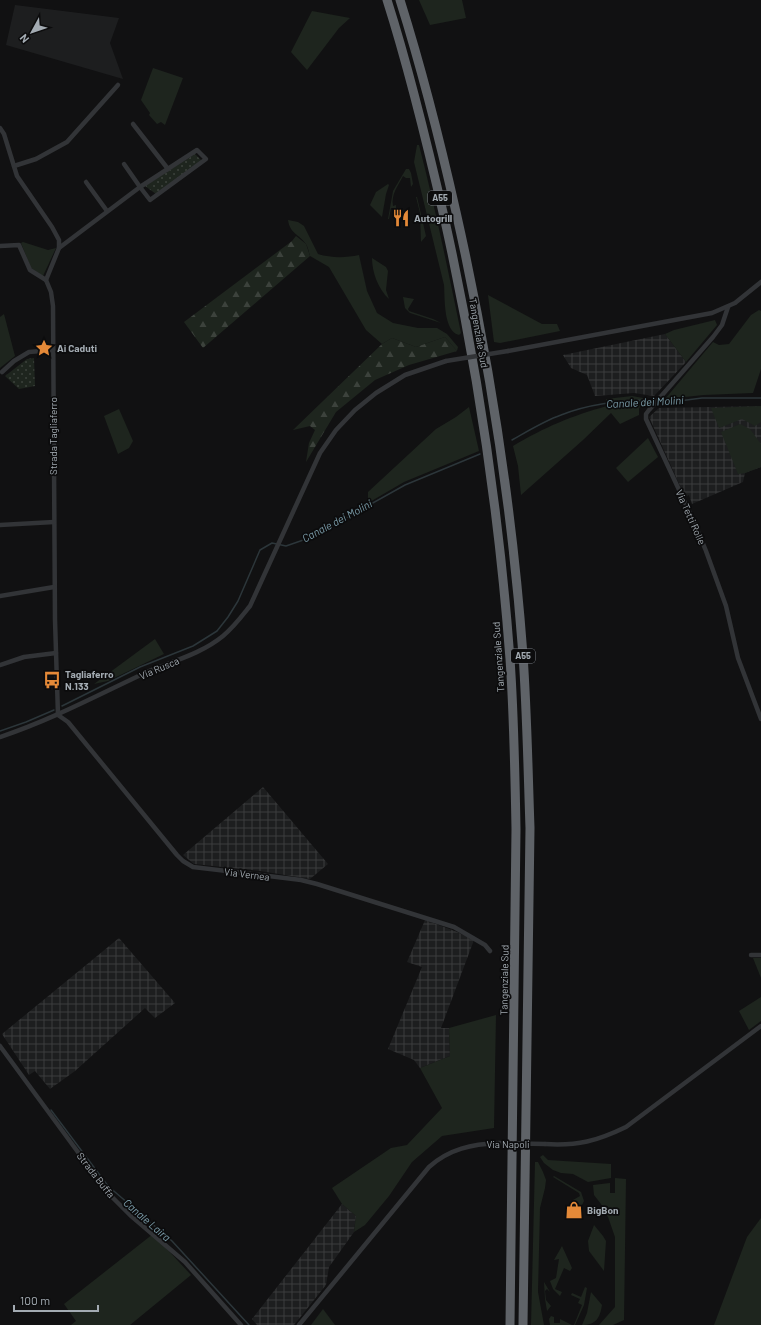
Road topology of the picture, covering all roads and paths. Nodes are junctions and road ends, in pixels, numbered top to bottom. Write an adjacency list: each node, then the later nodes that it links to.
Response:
1 (386, 0): 35 (highway, Tangenziale Sud / A55)
2 (400, 0): 36 (highway, Tangenziale Sud / A55)
3 (118, 86): 7 (street)
4 (133, 124): 8 (street)
5 (0, 128): 7 (street)
6 (124, 164): 10 (street)
7 (14, 166): 13 (street)
8 (168, 169): 10 (street); 10 (street)
9 (86, 182): 11 (street)
10 (140, 187): 11 (street)
11 (107, 212): 13 (street)
12 (0, 246): 14 (street)
13 (60, 248): 14 (street)
14 (46, 280): 17 (street, Strada Tagliaferro)
15 (761, 282): 16 (street, Via Rusca)
16 (728, 307): 25 (street, Via Rusca, bridge); 26 (street, Via Tetti Rolle)
17 (53, 350): 18 (street); 19 (street, Strada Tagliaferro)
18 (2, 372)
19 (54, 522): 20 (street); 21 (street, Strada Tagliaferro)
20 (0, 525)
21 (54, 587): 22 (street); 23 (street, Strada Tagliaferro)
22 (0, 596)
23 (56, 653): 24 (street); 25 (street, Strada Tagliaferro)
24 (0, 665)
25 (58, 715): 27 (street, Via Rusca); 28 (street, Via Vernea)
26 (761, 719)
27 (0, 737)
28 (490, 951)
29 (751, 955): 30 (street)
30 (761, 955)
31 (761, 1026): 34 (street, Via Napoli, bridge)
32 (0, 1046): 33 (street, Strada Buffa)
33 (241, 1325)
34 (299, 1325)
35 (510, 1325)
36 (523, 1325)

